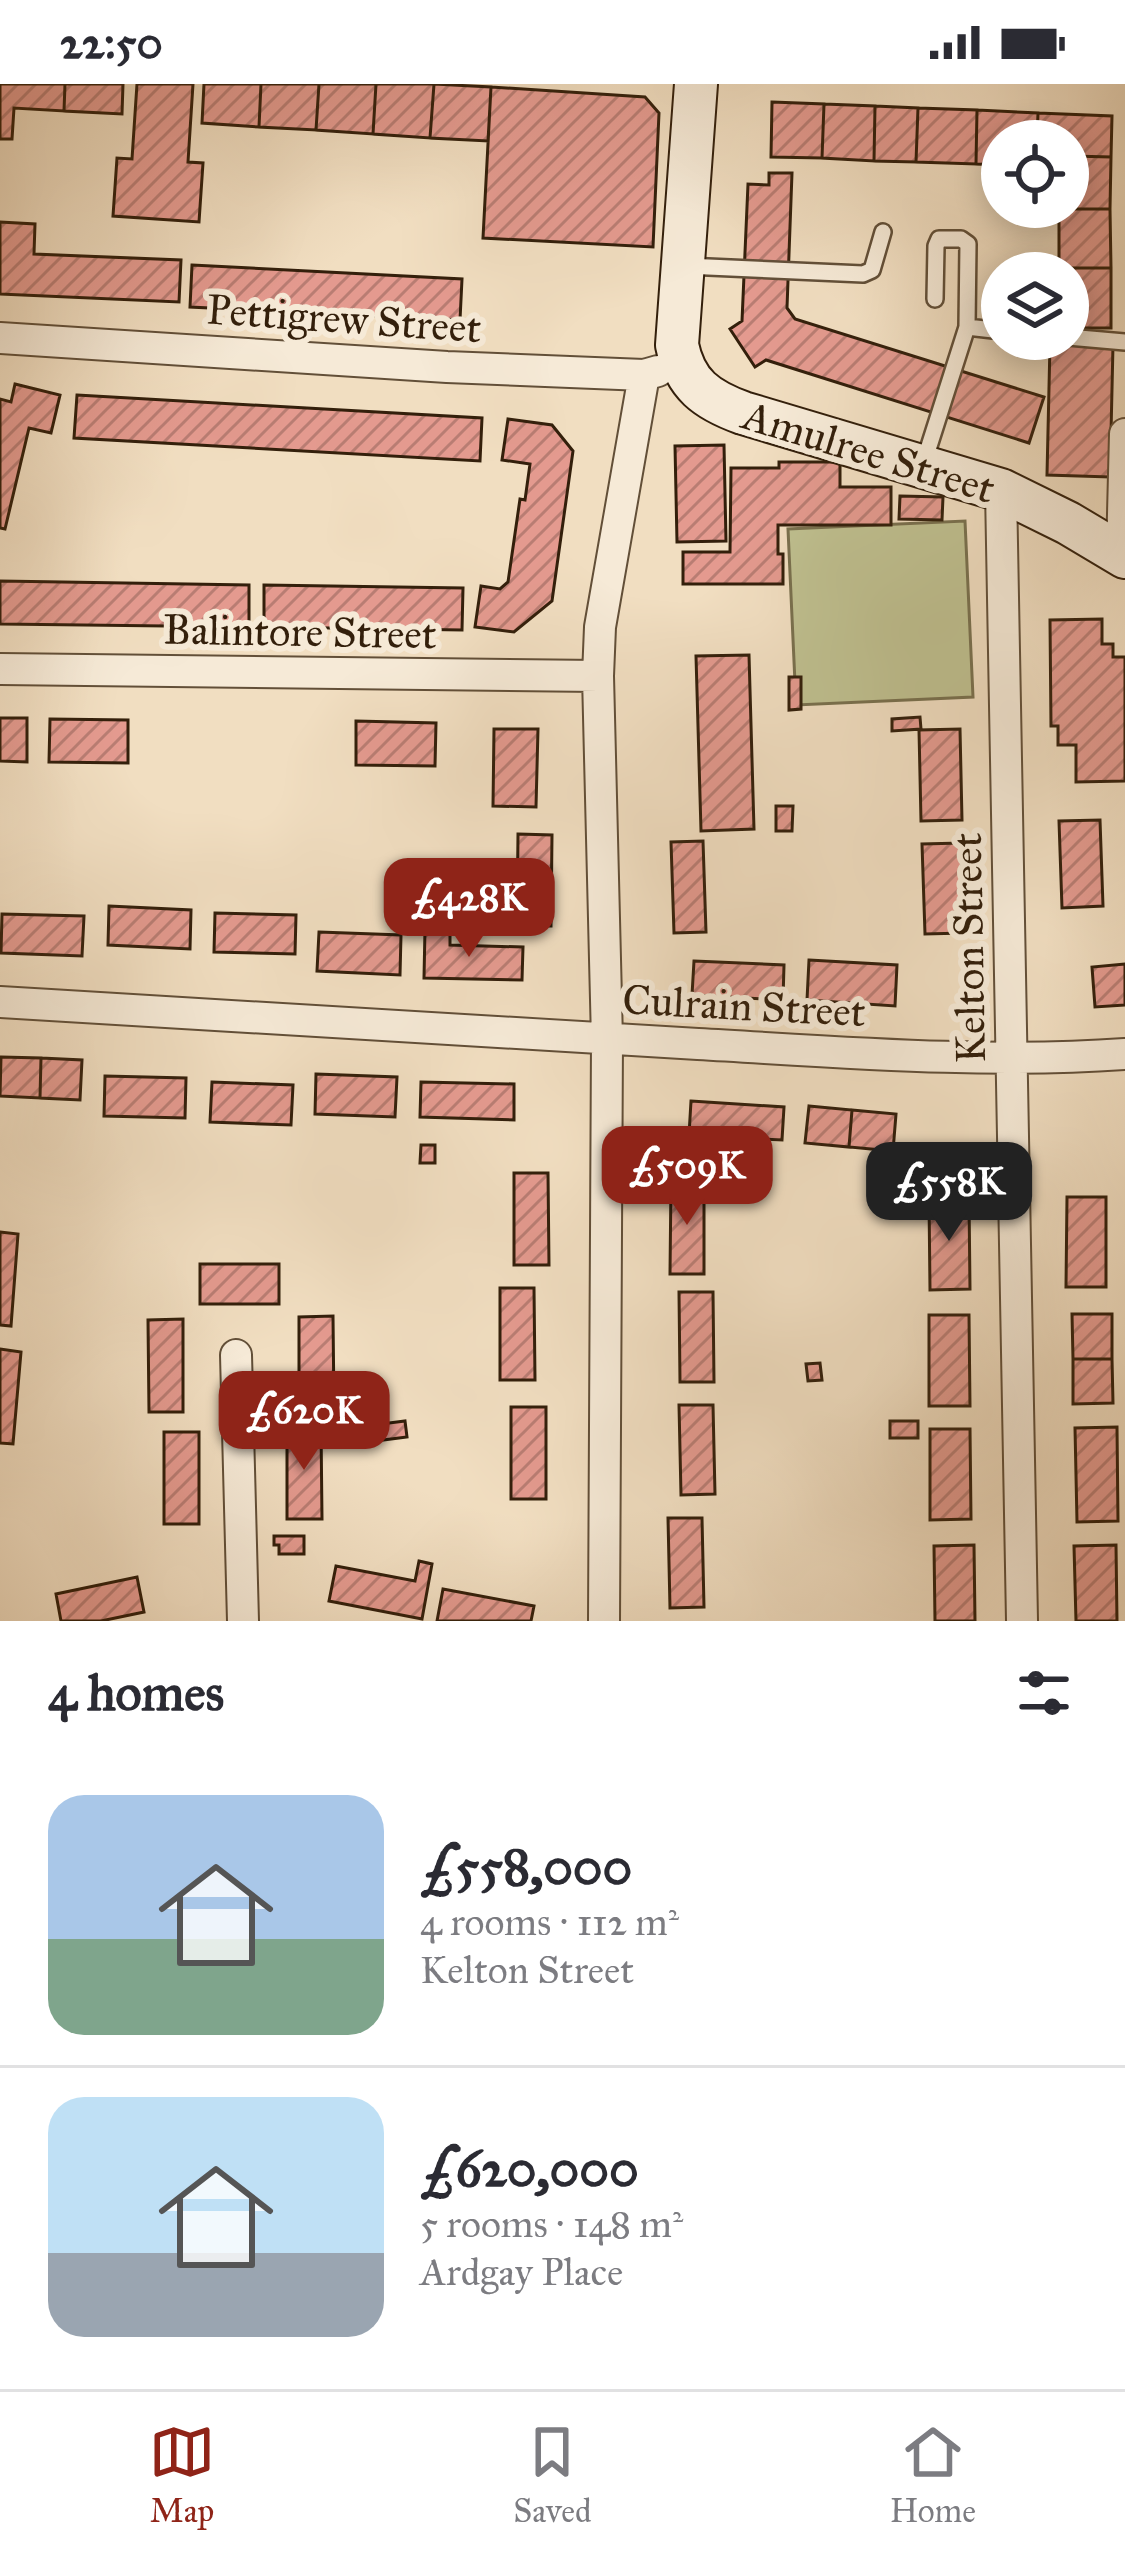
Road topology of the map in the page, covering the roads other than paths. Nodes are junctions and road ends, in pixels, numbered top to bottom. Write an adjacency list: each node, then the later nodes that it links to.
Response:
1 (696, 84): 3 (street)
2 (883, 232): 3 (lane)
3 (682, 266): 10 (street)
4 (935, 298): 5 (lane)
5 (967, 327): 6 (lane); 12 (lane)
6 (981, 329)
7 (0, 338): 10 (street, Pettigrew Street)
8 (1089, 339): 9 (lane)
9 (1125, 342)
10 (662, 370): 12 (street, Amulree Street); 16 (street)
11 (1125, 434): 14 (street)
12 (922, 467): 13 (street, Amulree Street)
13 (1001, 490): 14 (street, Amulree Street); 20 (street, Kelton Street)
14 (1124, 555)
15 (0, 669): 16 (street, Balintore Street)
16 (598, 676): 18 (street)
17 (0, 1002): 18 (street, Culrain Street)
18 (608, 1040): 20 (street, Culrain Street); 23 (street)
19 (1125, 1054): 20 (street, Culrain Street)
20 (1012, 1060): 24 (street, Kelton Street)
21 (236, 1354): 22 (street)
22 (242, 1621)
23 (604, 1621)
24 (1022, 1621)

